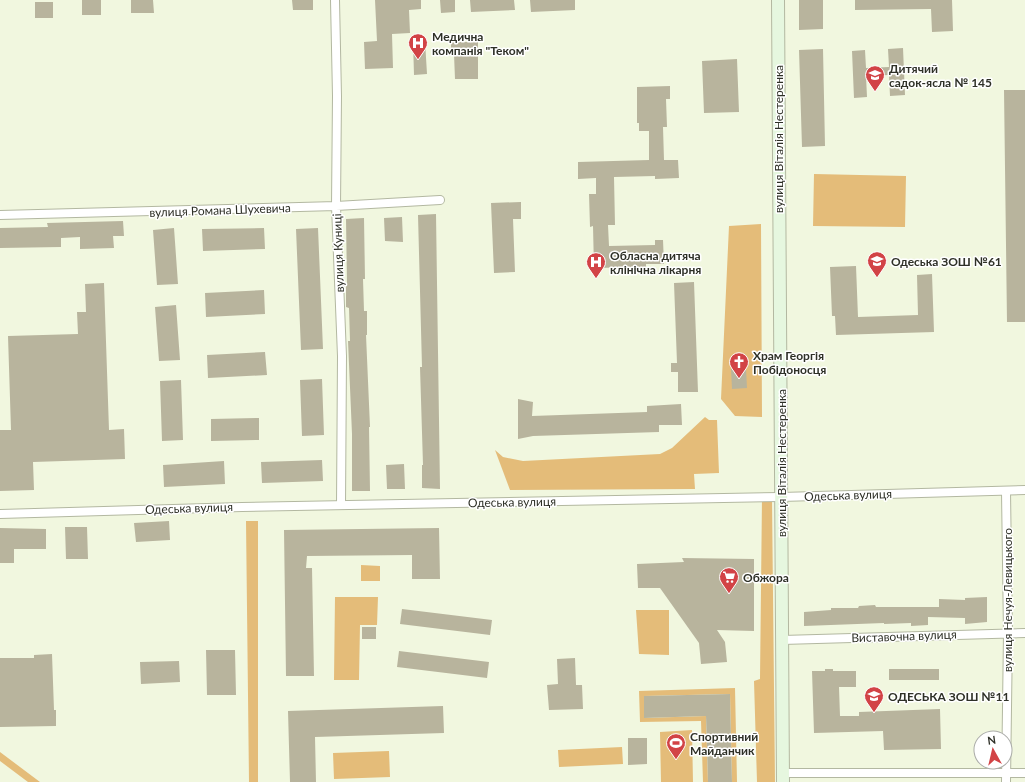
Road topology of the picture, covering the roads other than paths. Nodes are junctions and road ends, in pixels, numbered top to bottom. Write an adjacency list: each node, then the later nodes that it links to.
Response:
1 (336, 0): 4 (street, вулиця Куниці)
2 (778, 0): 8 (main road, вулиця Віталія Нестеренка)
3 (440, 200): 4 (street, вулиця Романа Шухевича)
4 (336, 206): 5 (street, вулиця Романа Шухевича); 9 (street, вулиця Куниці)
5 (0, 215)
6 (1025, 490): 7 (street, Одеська вулиця)
7 (1006, 491): 8 (street, Одеська вулиця); 12 (street, вулиця Нечуя-Левицького)
8 (781, 497): 9 (street, Одеська вулиця); 13 (main road, вулиця Віталія Нестеренка)
9 (341, 505): 10 (street, Одеська вулиця)
10 (0, 514)
11 (1025, 633): 12 (street, Виставочна вулиця)
12 (1008, 634): 13 (street, Виставочна вулиця); 14 (street, вулиця Нечуя-Левицького)
13 (782, 640): 16 (main road, вулиця Віталія Нестеренка)
14 (1006, 773): 15 (street); 16 (street); 17 (street, вулиця Нечуя-Левицького)
15 (1025, 773)
16 (783, 778)
17 (1006, 782)

